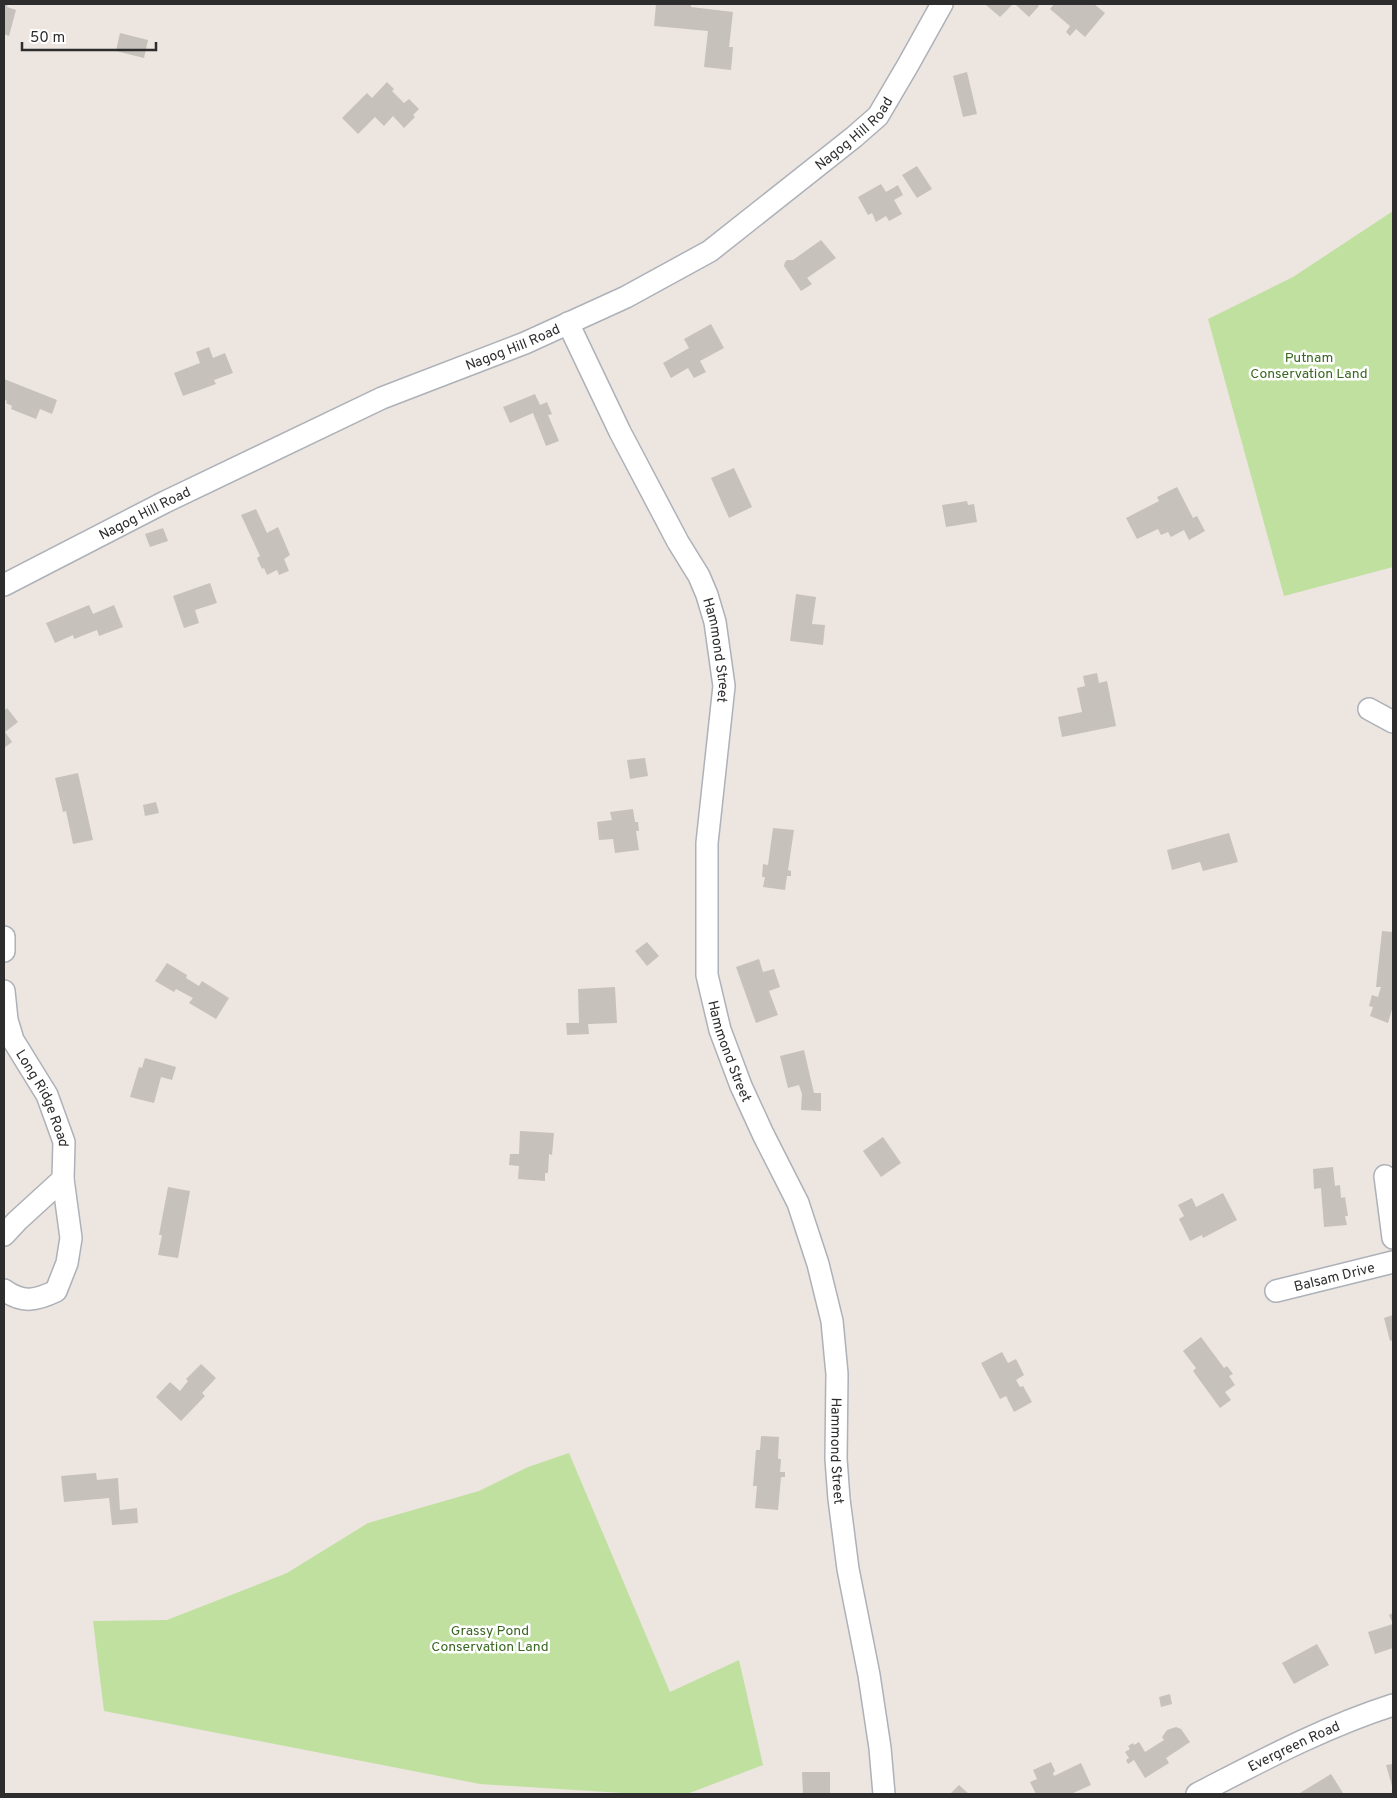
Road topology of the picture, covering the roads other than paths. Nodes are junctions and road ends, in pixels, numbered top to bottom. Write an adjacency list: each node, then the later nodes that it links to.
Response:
1 (942, 4): 2 (street, Nagog Hill Road)
2 (568, 323): 3 (street, Nagog Hill Road); 17 (street, Hammond Street)
3 (4, 585)
4 (1369, 709): 5 (street)
5 (1393, 722)
6 (4, 937): 7 (street)
7 (4, 951)
8 (4, 991): 10 (street, Long Ridge Road)
9 (1385, 1176): 12 (street)
10 (63, 1180): 11 (street); 14 (street, Long Ridge Road)
11 (4, 1236)
12 (1393, 1238)
13 (1393, 1262): 15 (street, Balsam Drive)
14 (4, 1290)
15 (1276, 1291)
16 (1393, 1705): 18 (street, Evergreen Road)
17 (884, 1794)
18 (1198, 1794)

